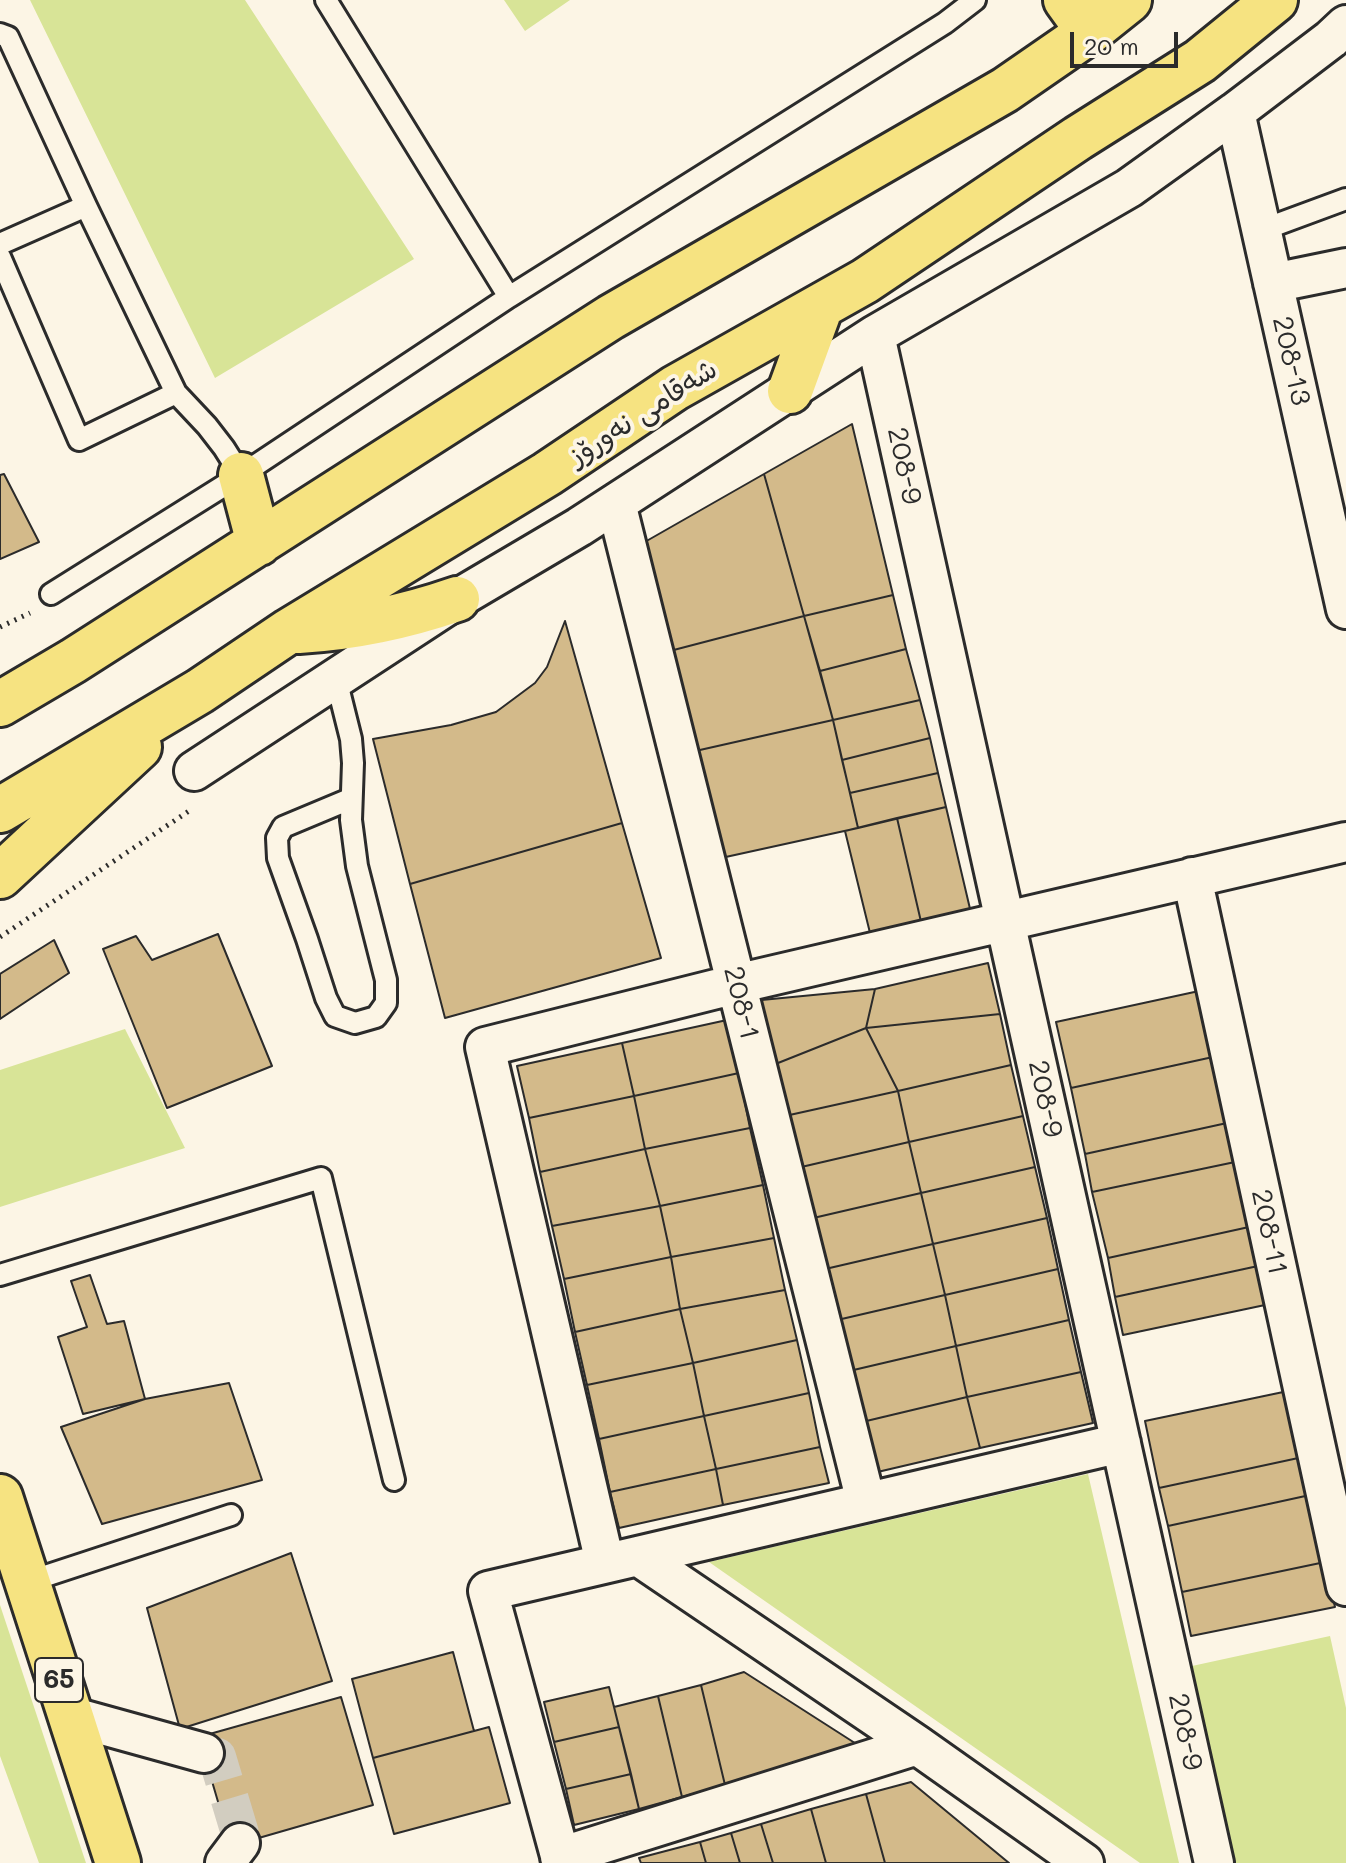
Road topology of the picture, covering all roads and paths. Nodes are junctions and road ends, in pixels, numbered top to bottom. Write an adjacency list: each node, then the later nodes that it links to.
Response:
1 (326, 0): 16 (lane)
2 (975, 0): 16 (lane)
3 (1129, 0): 5 (main road)
4 (1275, 0): 17 (main road, شەقامی نەورۆز)
5 (1078, 16): 23 (main road)
6 (1346, 25): 8 (street)
7 (0, 34): 10 (lane)
8 (1235, 112): 11 (street, 208-13); 18 (street)
9 (1346, 199): 11 (lane)
10 (86, 206): 12 (lane); 20 (lane)
11 (1262, 230): 15 (street, 208-13)
12 (0, 244)
13 (0, 257): 20 (lane)
14 (1346, 268): 15 (street)
15 (1273, 283): 26 (street, 208-13)
16 (509, 297): 21 (lane)
17 (821, 306): 19 (main road); 27 (main road, شەقامی نەورۆز)
18 (875, 335): 19 (street); 39 (street, 208-9)
19 (790, 391): 22 (street)
20 (176, 393): 21 (lane)
21 (241, 475): 23 (main road); 24 (lane)
22 (616, 503): 25 (street); 40 (street, 208-1)
23 (259, 543): 28 (main road)
24 (51, 594)
25 (457, 599): 27 (main road); 29 (street)
26 (1346, 609)
27 (289, 631): 31 (main road, شەقامی نەورۆز)
28 (73, 661): 30 (main road); 32 (main road)
29 (336, 679): 33 (street); 34 (lane)
30 (0, 686)
31 (200, 691): 35 (main road, شەقامی نەورۆز); 37 (main road)
32 (0, 704)
33 (194, 771)
34 (350, 799): 34 (lane)
35 (0, 810)
36 (1346, 842): 38 (street)
37 (0, 876)
38 (1192, 877): 39 (street); 49 (street, 208-11)
39 (1005, 921): 40 (street); 42 (street, 208-9)
40 (736, 984): 45 (street, 208-1); 47 (street)
41 (0, 1275): 43 (lane)
42 (1121, 1443): 45 (street); 56 (street, 208-9)
43 (394, 1480)
44 (0, 1497): 48 (main road, 65)
45 (866, 1502): 47 (street)
46 (231, 1515): 48 (lane)
47 (621, 1560): 51 (street); 53 (street)
48 (27, 1582): 50 (main road, 65)
49 (1346, 1586)
50 (70, 1716): 52 (street); 54 (main road, 65)
51 (917, 1745): 53 (street); 55 (street)
52 (204, 1753)
53 (561, 1860)
54 (118, 1863)
55 (1084, 1863)
56 (1214, 1863)

